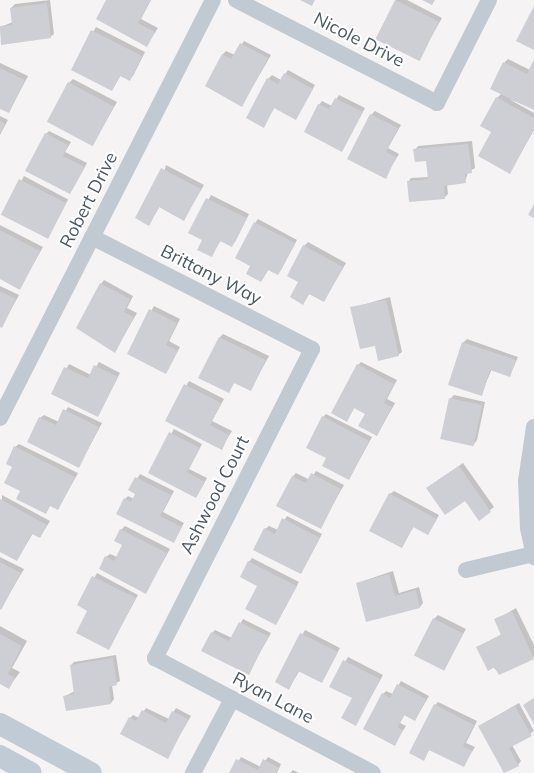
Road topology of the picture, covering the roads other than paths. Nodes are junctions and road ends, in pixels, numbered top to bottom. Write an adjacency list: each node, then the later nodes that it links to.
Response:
1 (213, 0): 4 (street, Robert Drive)
2 (236, 0): 3 (street, Nicole Drive)
3 (489, 0)
4 (92, 237): 5 (street, Brittany Way); 6 (street, Robert Drive)
5 (312, 349): 10 (street, Ashwood Court)
6 (0, 418)
7 (534, 427): 8 (street)
8 (534, 555): 9 (street)
9 (466, 570)
10 (155, 658): 11 (street, Ryan Lane)
11 (232, 699): 16 (street); 17 (street, Ryan Lane)
12 (0, 724): 15 (street)
13 (0, 756): 14 (street)
14 (31, 773)
15 (91, 773)
16 (193, 773)
17 (373, 773)

